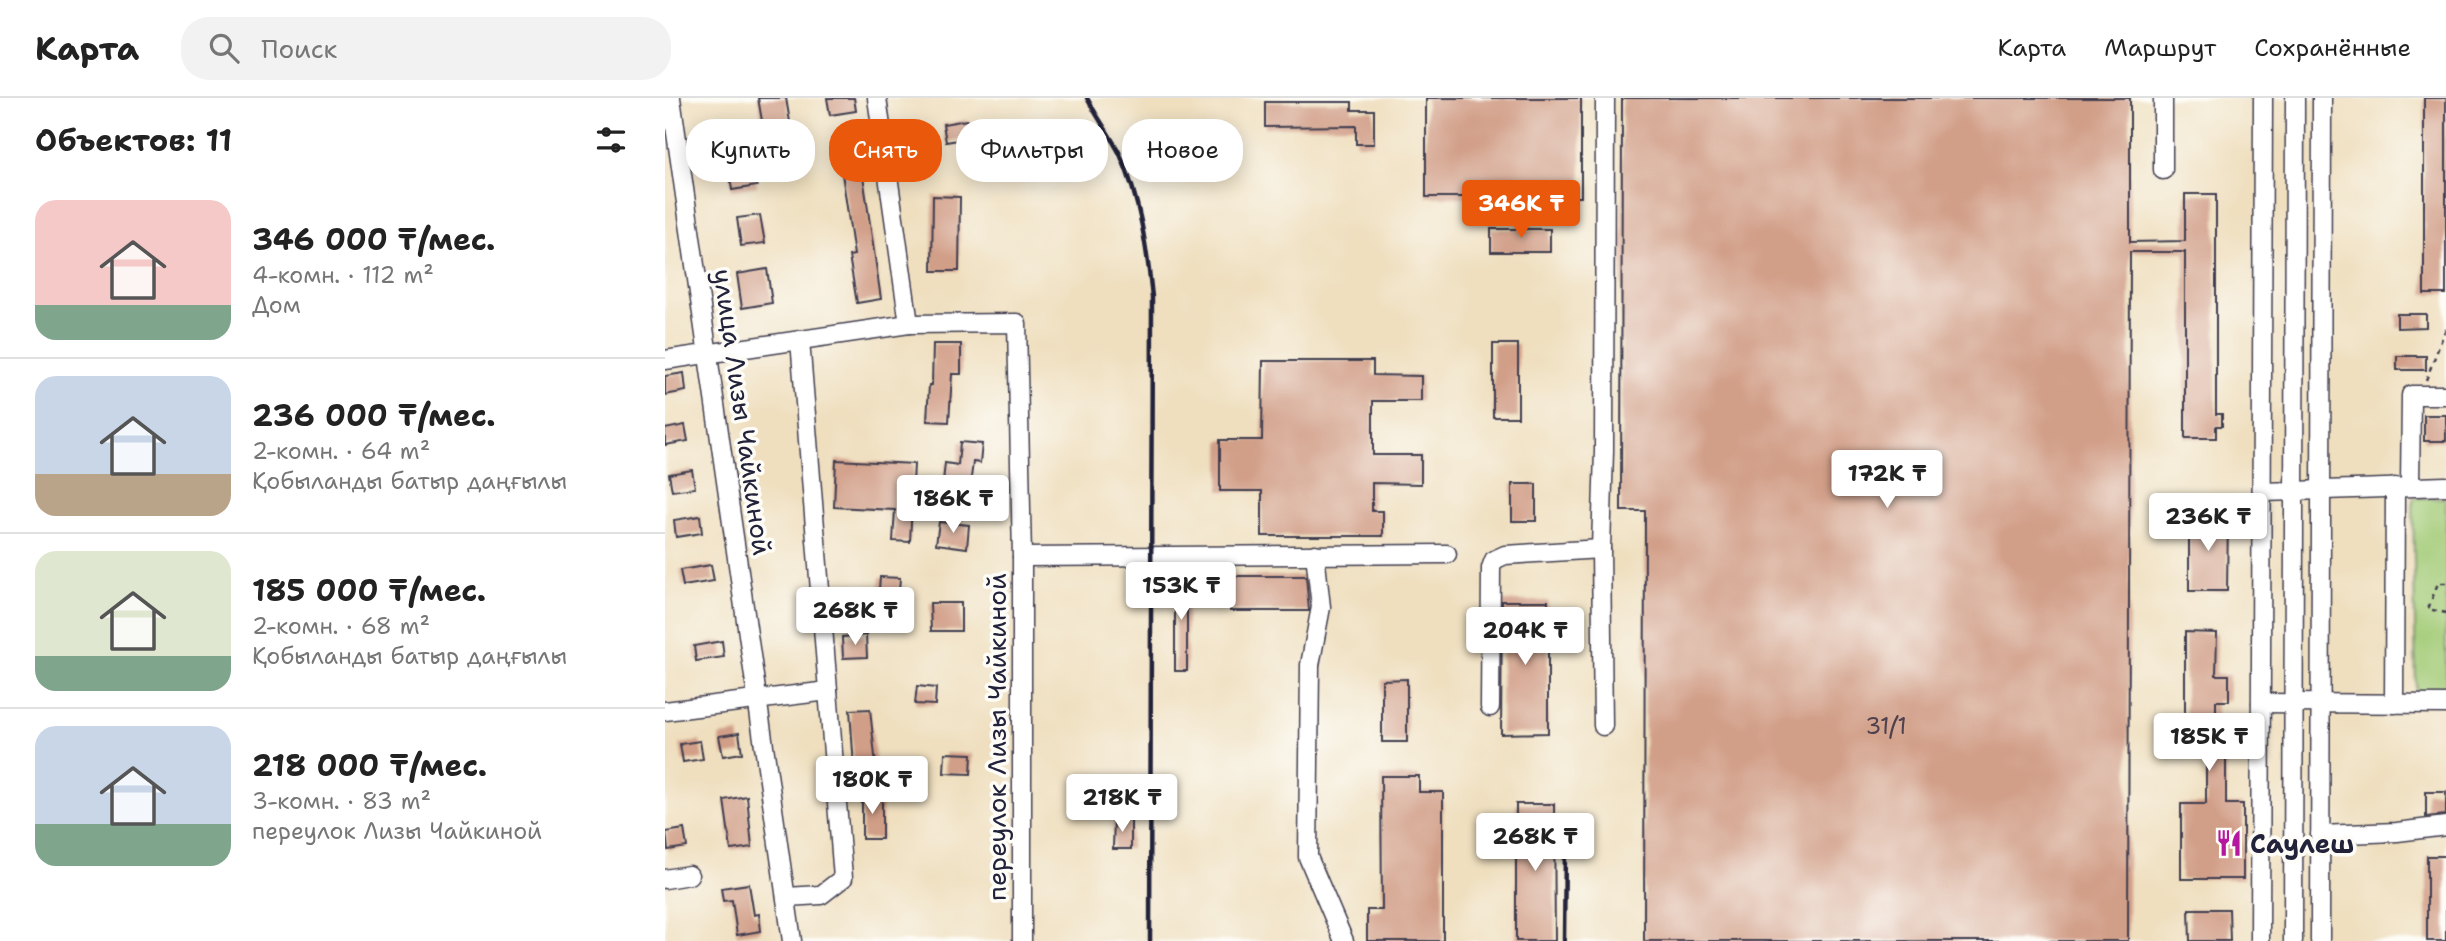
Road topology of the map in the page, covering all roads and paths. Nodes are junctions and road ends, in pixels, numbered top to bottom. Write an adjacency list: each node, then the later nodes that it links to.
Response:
1 (671, 98): 12 (street, улица Лизы Чайкиной)
2 (877, 98): 9 (street)
3 (1605, 98): 21 (street)
4 (2163, 98): 8 (street)
5 (2263, 98): 19 (street)
6 (2295, 98): 20 (street)
7 (2322, 98): 18 (street)
8 (2163, 170)
9 (909, 324): 11 (street); 24 (street, переулок Лизы Чайкиной)
10 (2446, 328): 14 (path)
11 (800, 340): 12 (street); 27 (street)
12 (708, 354): 13 (street); 28 (street, улица Лизы Чайкиной)
13 (665, 360)
14 (2420, 395): 15 (street); 16 (street)
15 (2446, 395)
16 (2403, 486): 17 (street); 18 (street); 32 (street)
17 (2446, 486)
18 (2323, 489): 20 (street); 31 (street)
19 (2262, 492): 20 (street); 29 (street)
20 (2294, 492): 30 (street)
21 (1601, 549): 34 (street); 36 (street)
22 (1315, 554): 23 (street); 24 (street); 44 (street)
23 (1447, 554)
24 (1022, 557): 43 (street, переулок Лизы Чайкиной)
25 (2446, 583): 26 (path)
26 (2446, 613)
27 (828, 691): 28 (street); 41 (street)
28 (758, 699): 35 (street); 41 (street, улица Лизы Чайкиной)
29 (2261, 703): 30 (street); 45 (street)
30 (2293, 704): 31 (street); 46 (street)
31 (2321, 704): 32 (street); 38 (street)
32 (2394, 704): 33 (street)
33 (2446, 704)
34 (1490, 707)
35 (665, 711)
36 (1603, 726)
37 (2446, 827): 38 (street)
38 (2320, 835): 47 (street)
39 (689, 875): 40 (street)
40 (665, 879)
41 (786, 897): 42 (street, улица Лизы Чайкиной)
42 (792, 941)
43 (1022, 941)
44 (1344, 941)
45 (2260, 941)
46 (2293, 941)
47 (2320, 941)

